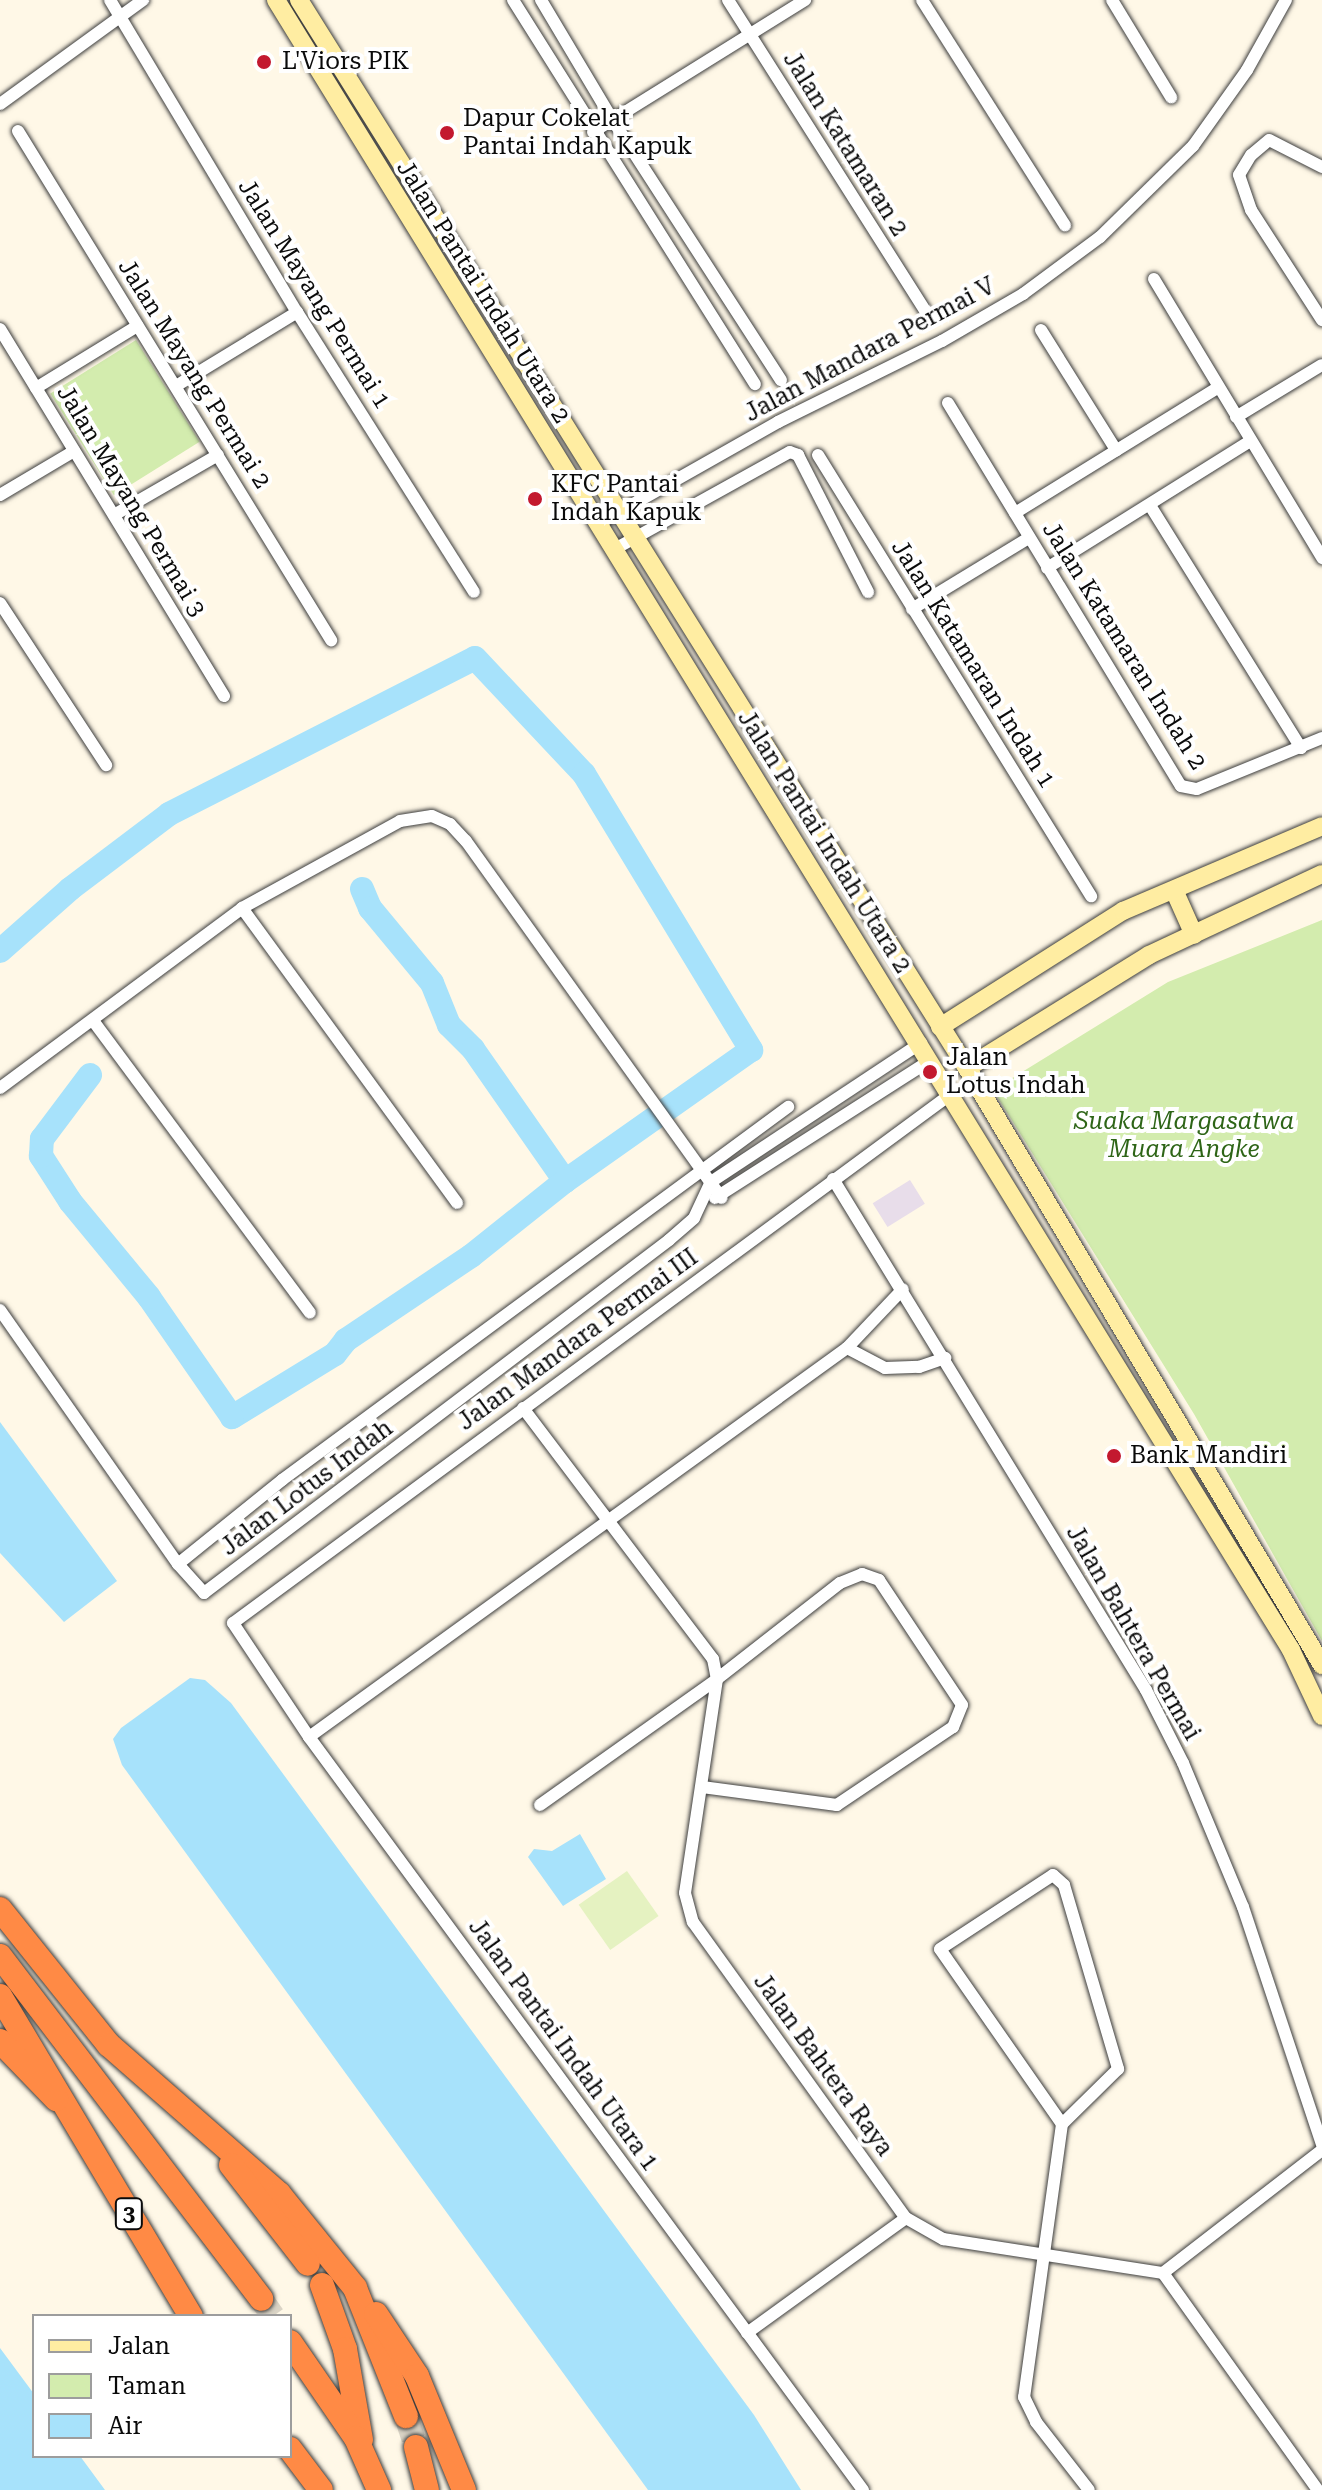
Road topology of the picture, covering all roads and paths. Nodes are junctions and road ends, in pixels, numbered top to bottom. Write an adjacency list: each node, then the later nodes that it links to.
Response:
1 (110, 0): 12 (street, Jalan Mayang Permai 1)
2 (143, 0): 12 (street)
3 (276, 0): 46 (street, Jalan Pantai Indah Utara 2)
4 (299, 0): 43 (street, Jalan Pantai Indah Utara 2)
5 (513, 0): 18 (street)
6 (541, 0): 16 (street)
7 (728, 0): 13 (street, Jalan Katamaran 2)
8 (805, 0): 13 (street)
9 (922, 0): 20 (street)
10 (1112, 0): 14 (street)
11 (1286, 0): 43 (street, Jalan Mandara Permai V)
12 (120, 16): 15 (street); 23 (street, Jalan Mayang Permai 1)
13 (750, 35): 16 (street); 22 (street, Jalan Katamaran 2)
14 (1171, 97)
15 (0, 104)
16 (612, 119): 18 (street); 29 (street)
17 (18, 131): 25 (street, Jalan Mayang Permai 2)
18 (593, 132): 30 (street)
19 (1322, 167): 24 (street)
20 (1065, 225)
21 (1154, 279): 33 (street)
22 (925, 311)
23 (297, 312): 31 (street); 52 (street, Jalan Mayang Permai 1)
24 (1322, 320)
25 (137, 326): 31 (street, Jalan Mayang Permai 2); 32 (street)
26 (0, 329): 32 (street, Jalan Mayang Permai 3)
27 (1041, 330): 37 (street)
28 (1322, 365): 35 (street)
29 (781, 380)
30 (755, 384)
31 (176, 386): 39 (street, Jalan Mayang Permai 2)
32 (36, 388): 38 (street, Jalan Mayang Permai 3)
33 (1217, 388): 35 (street); 37 (street)
34 (948, 403): 44 (street, Jalan Katamaran Indah 2)
35 (1236, 417): 36 (street)
36 (1250, 441): 42 (street); 50 (street)
37 (1116, 450): 44 (street)
38 (74, 451): 41 (street); 45 (street, Jalan Mayang Permai 3)
39 (218, 455): 45 (street); 56 (street, Jalan Mayang Permai 2)
40 (818, 455): 55 (street, Jalan Katamaran Indah 1)
41 (0, 495)
42 (1151, 507): 51 (street); 59 (street)
43 (620, 512): 46 (street, Jalan Mandara Permai V); 47 (street, Jalan Pantai Indah Utara 2)
44 (1015, 513): 48 (street, Jalan Katamaran Indah 2)
45 (114, 515): 57 (street, Jalan Mayang Permai 3)
46 (598, 524): 49 (street, Jalan Pantai Indah Utara 2)
47 (636, 537): 49 (street, Jalan Katamaran Indah 1); 53 (street, Jalan Katamaran Indah 1); 67 (street, Jalan Pantai Indah Utara 2)
48 (1029, 538): 51 (street, Jalan Katamaran Indah 2); 55 (street)
49 (613, 550): 70 (street, Jalan Pantai Indah Utara 2)
50 (1322, 558)
51 (1047, 568): 59 (street, Jalan Katamaran Indah 2)
52 (474, 592)
53 (868, 592)
54 (0, 603): 60 (street)
55 (912, 609): 64 (street, Jalan Katamaran Indah 1)
56 (331, 640)
57 (224, 696)
58 (1322, 738): 59 (street, Jalan Katamaran Indah 2)
59 (1301, 748)
60 (106, 765)
61 (1322, 826): 63 (street)
62 (1322, 874): 66 (street)
63 (1174, 890): 66 (street); 69 (street)
64 (1091, 896)
65 (242, 908): 68 (street); 76 (street); 81 (street)
66 (1194, 935): 72 (street)
67 (910, 981): 69 (street, Jalan Pantai Indah Utara 2); 71 (street)
68 (94, 1022): 73 (street); 84 (street)
69 (940, 1027): 72 (street, Jalan Pantai Indah Utara 2)
70 (921, 1043): 71 (street, Jalan Pantai Indah Utara 2); 78 (street)
71 (931, 1060): 74 (street, Jalan Pantai Indah Utara 2); 80 (street)
72 (967, 1068): 91 (street, Jalan Pantai Indah Utara 2)
73 (0, 1088)
74 (951, 1094): 77 (street, Jalan Mandara Permai III); 93 (street, Jalan Pantai Indah Utara 2)
75 (788, 1107): 76 (street)
76 (702, 1171): 78 (street); 89 (street)
77 (833, 1179): 82 (street, Jalan Bahtera Permai); 87 (street, Jalan Mandara Permai III)
78 (711, 1182): 79 (street); 80 (street)
79 (708, 1197): 80 (street); 89 (street, Jalan Lotus Indah)
80 (722, 1198)
81 (457, 1203)
82 (903, 1289): 85 (street); 86 (street, Jalan Bahtera Permai)
83 (0, 1310): 89 (street, Jalan Lotus Indah)
84 (310, 1313)
85 (847, 1348): 86 (street); 88 (street)
86 (945, 1358): 104 (street, Jalan Bahtera Permai)
87 (523, 1408): 88 (street); 90 (street, Jalan Mandara Permai III)
88 (610, 1524): 92 (street); 94 (street)
89 (178, 1564)
90 (233, 1623): 94 (street, Jalan Pantai Indah Utara 1)
91 (1322, 1665)
92 (717, 1679): 95 (street, Jalan Bahtera Raya); 95 (street); 96 (street)
93 (1322, 1716)
94 (309, 1737): 113 (street, Jalan Pantai Indah Utara 1)
95 (702, 1787): 105 (street, Jalan Bahtera Raya)
96 (540, 1805)
97 (0, 1909): 102 (highway)
98 (0, 1956): 111 (highway, 3)
99 (0, 1996): 101 (highway, 3)
100 (0, 2041): 101 (highway, 3)
101 (70, 2111): 112 (highway, 3)
102 (191, 2117): 107 (highway); 110 (highway)
103 (1062, 2124): 103 (street); 106 (street)
104 (1322, 2147): 108 (street)
105 (906, 2218): 106 (street, Jalan Bahtera Raya); 113 (street)
106 (1044, 2258): 108 (street, Jalan Bahtera Raya); 125 (street)
107 (308, 2264)
108 (1163, 2273): 126 (street)
109 (322, 2285): 117 (highway)
110 (355, 2288): 115 (highway); 123 (highway)
111 (261, 2299)
112 (190, 2314)
113 (747, 2333): 124 (street, Jalan Pantai Indah Utara 1)
114 (292, 2345): 117 (highway)
115 (406, 2416)
116 (416, 2447): 122 (highway)
117 (361, 2449): 120 (highway); 121 (highway)
118 (292, 2452): 119 (highway)
119 (321, 2490)
120 (379, 2490)
121 (392, 2490)
122 (427, 2490)
123 (464, 2490)
124 (863, 2490)
125 (1089, 2490)
126 (1318, 2490)

